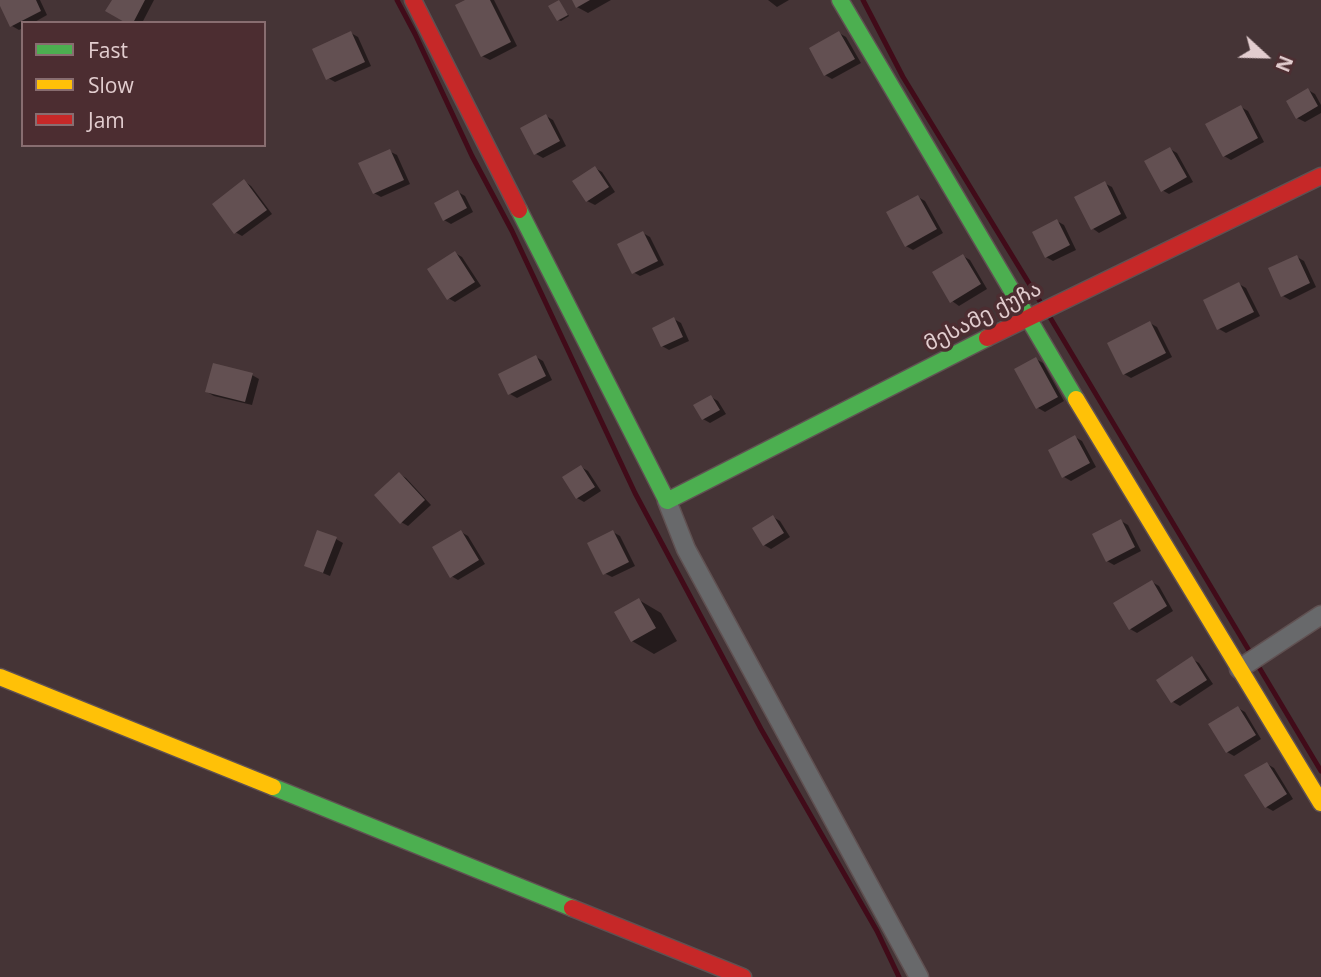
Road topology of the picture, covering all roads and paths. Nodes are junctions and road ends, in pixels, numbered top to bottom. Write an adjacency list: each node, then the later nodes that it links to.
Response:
1 (413, 0): 5 (street)
2 (840, 0): 4 (street)
3 (1321, 176): 4 (street, მესამე ქუჩა)
4 (1027, 318): 5 (street, მესამე ქუჩა); 7 (street)
5 (667, 501): 11 (street)
6 (1321, 615): 7 (street)
7 (1239, 669): 9 (street)
8 (0, 677): 10 (street)
9 (1321, 803)
10 (743, 977)
11 (919, 977)

